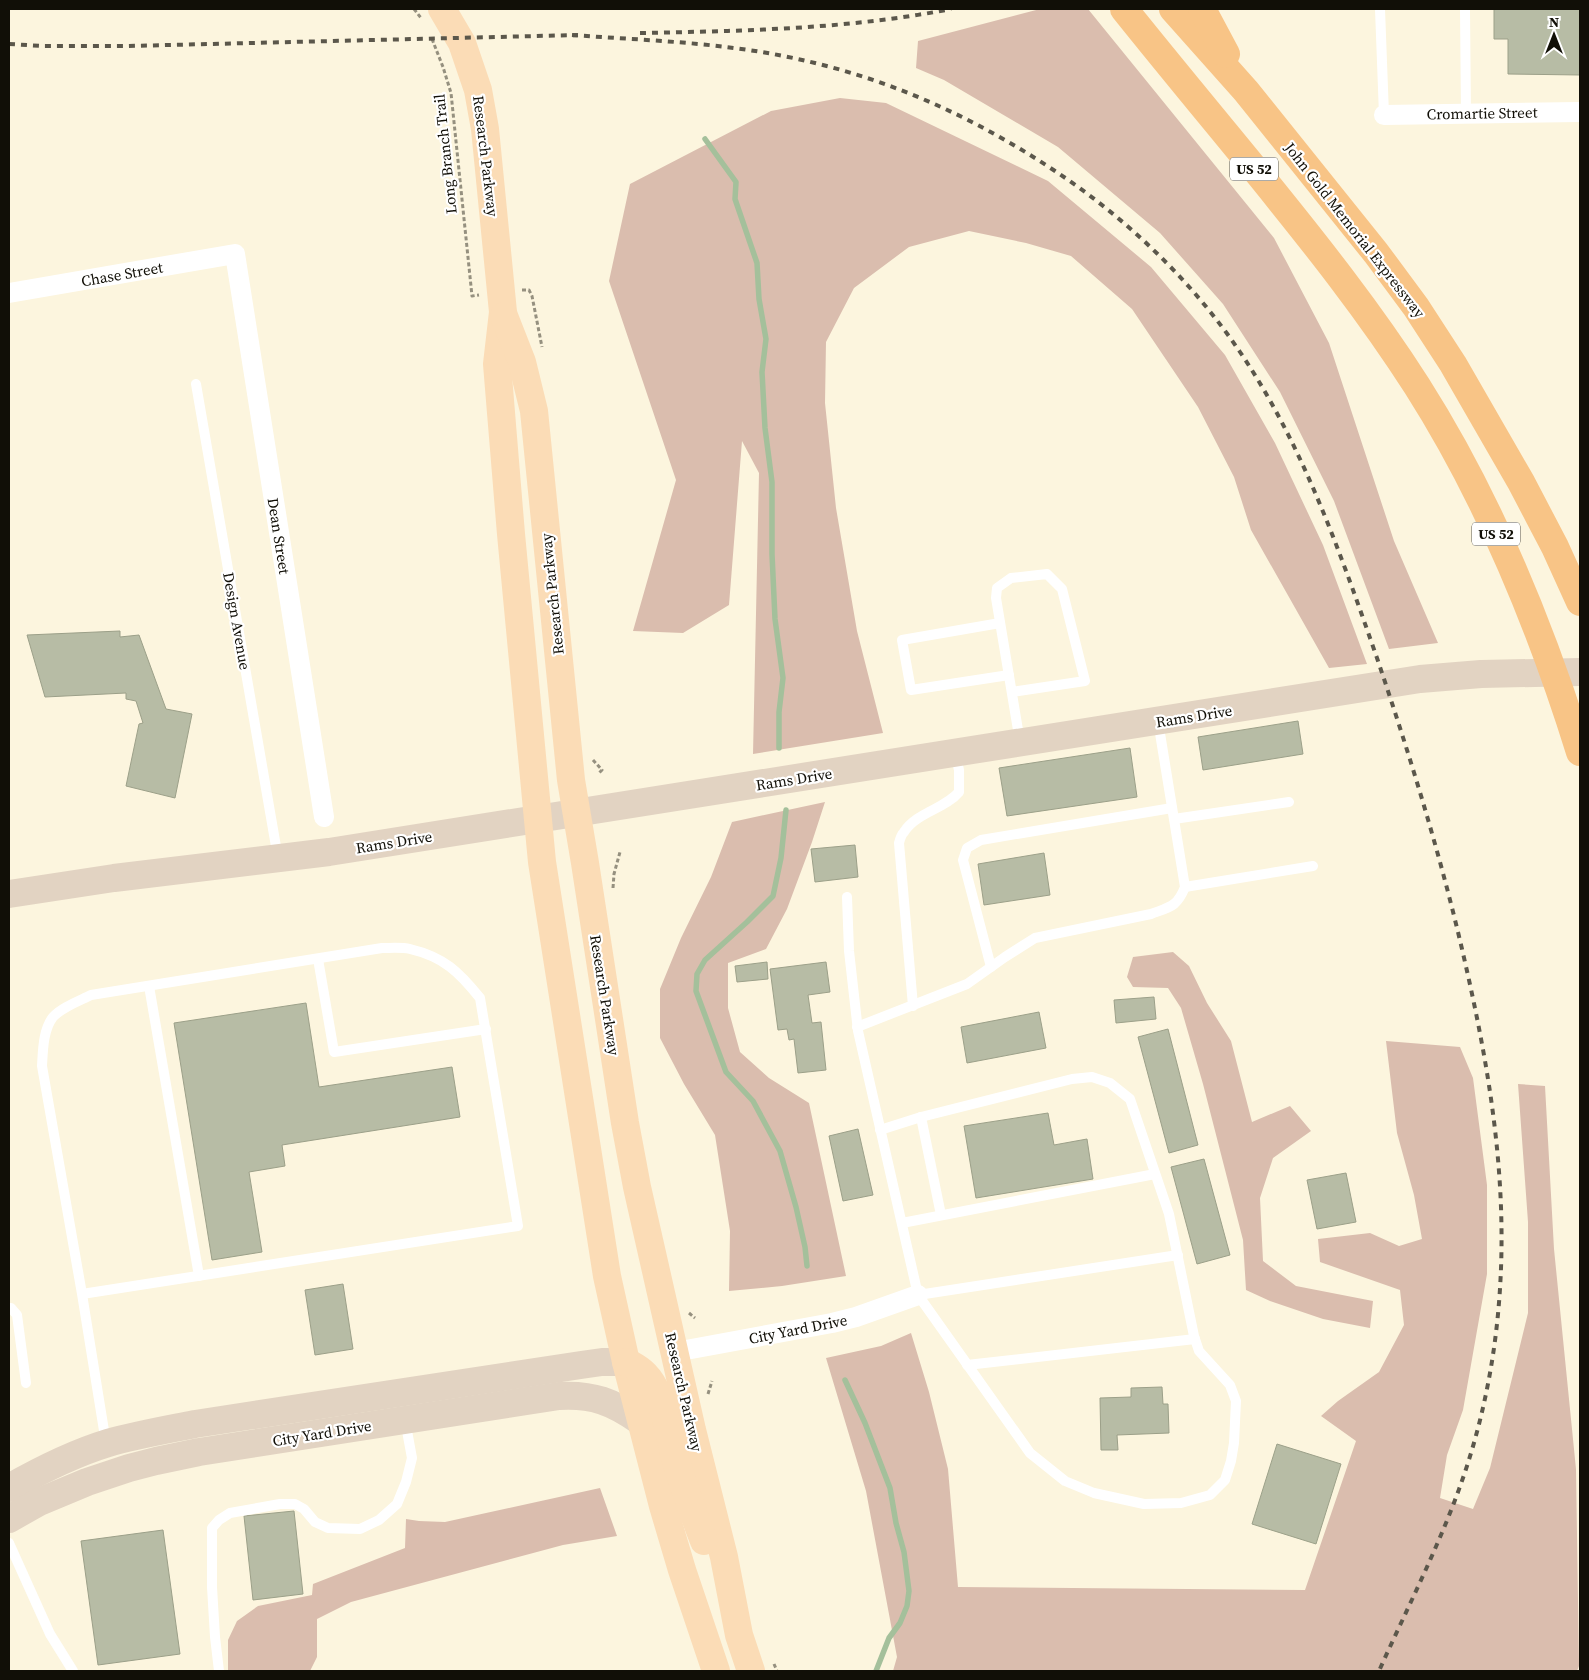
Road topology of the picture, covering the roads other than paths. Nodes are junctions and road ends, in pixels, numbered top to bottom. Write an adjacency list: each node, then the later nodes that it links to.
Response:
1 (1124, 9): 22 (highway, US 52)
2 (1173, 9): 7 (highway, John Gold Memorial Expressway / US 52)
3 (1202, 9): 7 (highway)
4 (1380, 9): 9 (lane)
5 (1465, 9): 10 (lane)
6 (431, 21): 13 (main road, Research Parkway)
7 (1246, 91): 15 (highway, John Gold Memorial Expressway / US 52)
8 (1580, 112): 10 (street, Cromartie Street)
9 (1384, 114): 10 (street, Cromartie Street)
10 (1466, 114)
11 (235, 254): 12 (street, Chase Street); 27 (street, Dean Street)
12 (9, 293)
13 (503, 312): 25 (main road, Research Parkway); 28 (main road, Research Parkway)
14 (196, 384): 29 (lane, Design Avenue)
15 (1580, 602)
16 (1000, 622): 18 (lane); 18 (lane); 19 (lane)
17 (1580, 672): 20 (main road, Rams Drive)
18 (1009, 674): 19 (lane)
19 (1012, 692): 21 (lane)
20 (1158, 722): 21 (main road, Rams Drive); 26 (lane)
21 (1020, 743): 23 (main road, Rams Drive)
22 (1580, 752)
23 (955, 754): 25 (main road, Rams Drive); 37 (lane)
24 (1289, 802): 26 (lane)
25 (576, 813): 28 (main road, Rams Drive); 51 (main road, Research Parkway)
26 (1173, 813): 31 (lane); 35 (lane)
27 (324, 817)
28 (538, 819): 29 (main road, Rams Drive); 52 (main road, Research Parkway)
29 (278, 858): 32 (main road, Rams Drive)
30 (1312, 866): 31 (lane)
31 (1185, 887): 35 (lane)
32 (9, 894)
33 (847, 897): 38 (lane)
34 (318, 959): 36 (lane); 39 (lane); 39 (lane)
35 (991, 967): 37 (lane)
36 (149, 986): 46 (lane); 47 (lane)
37 (913, 1006): 38 (lane)
38 (857, 1027): 41 (lane)
39 (486, 1030): 46 (lane)
40 (921, 1117): 41 (lane); 42 (lane); 43 (lane)
41 (880, 1130): 44 (lane)
42 (1155, 1174): 43 (lane); 45 (lane)
43 (941, 1215): 44 (lane)
44 (902, 1223): 48 (lane)
45 (1178, 1255): 48 (lane); 50 (lane)
46 (199, 1276): 47 (lane)
47 (82, 1294): 57 (lane)
48 (918, 1295): 51 (street, City Yard Drive); 53 (lane)
49 (9, 1308): 54 (lane)
50 (1195, 1339): 53 (lane); 53 (lane)
51 (674, 1352): 61 (main road, Research Parkway)
52 (626, 1362): 56 (main road, Research Parkway); 57 (main road, City Yard Drive); 61 (main road)
53 (967, 1365)
54 (26, 1382)
55 (405, 1420): 56 (main road, City Yard Drive); 59 (main road, City Yard Drive); 63 (lane)
56 (640, 1421): 64 (main road, Research Parkway)
57 (106, 1444): 58 (main road, City Yard Drive)
58 (9, 1488)
59 (9, 1519)
60 (9, 1543): 62 (lane)
61 (739, 1636): 65 (main road, Research Parkway)
62 (73, 1671)
63 (219, 1671)
64 (716, 1671)
65 (751, 1671)

